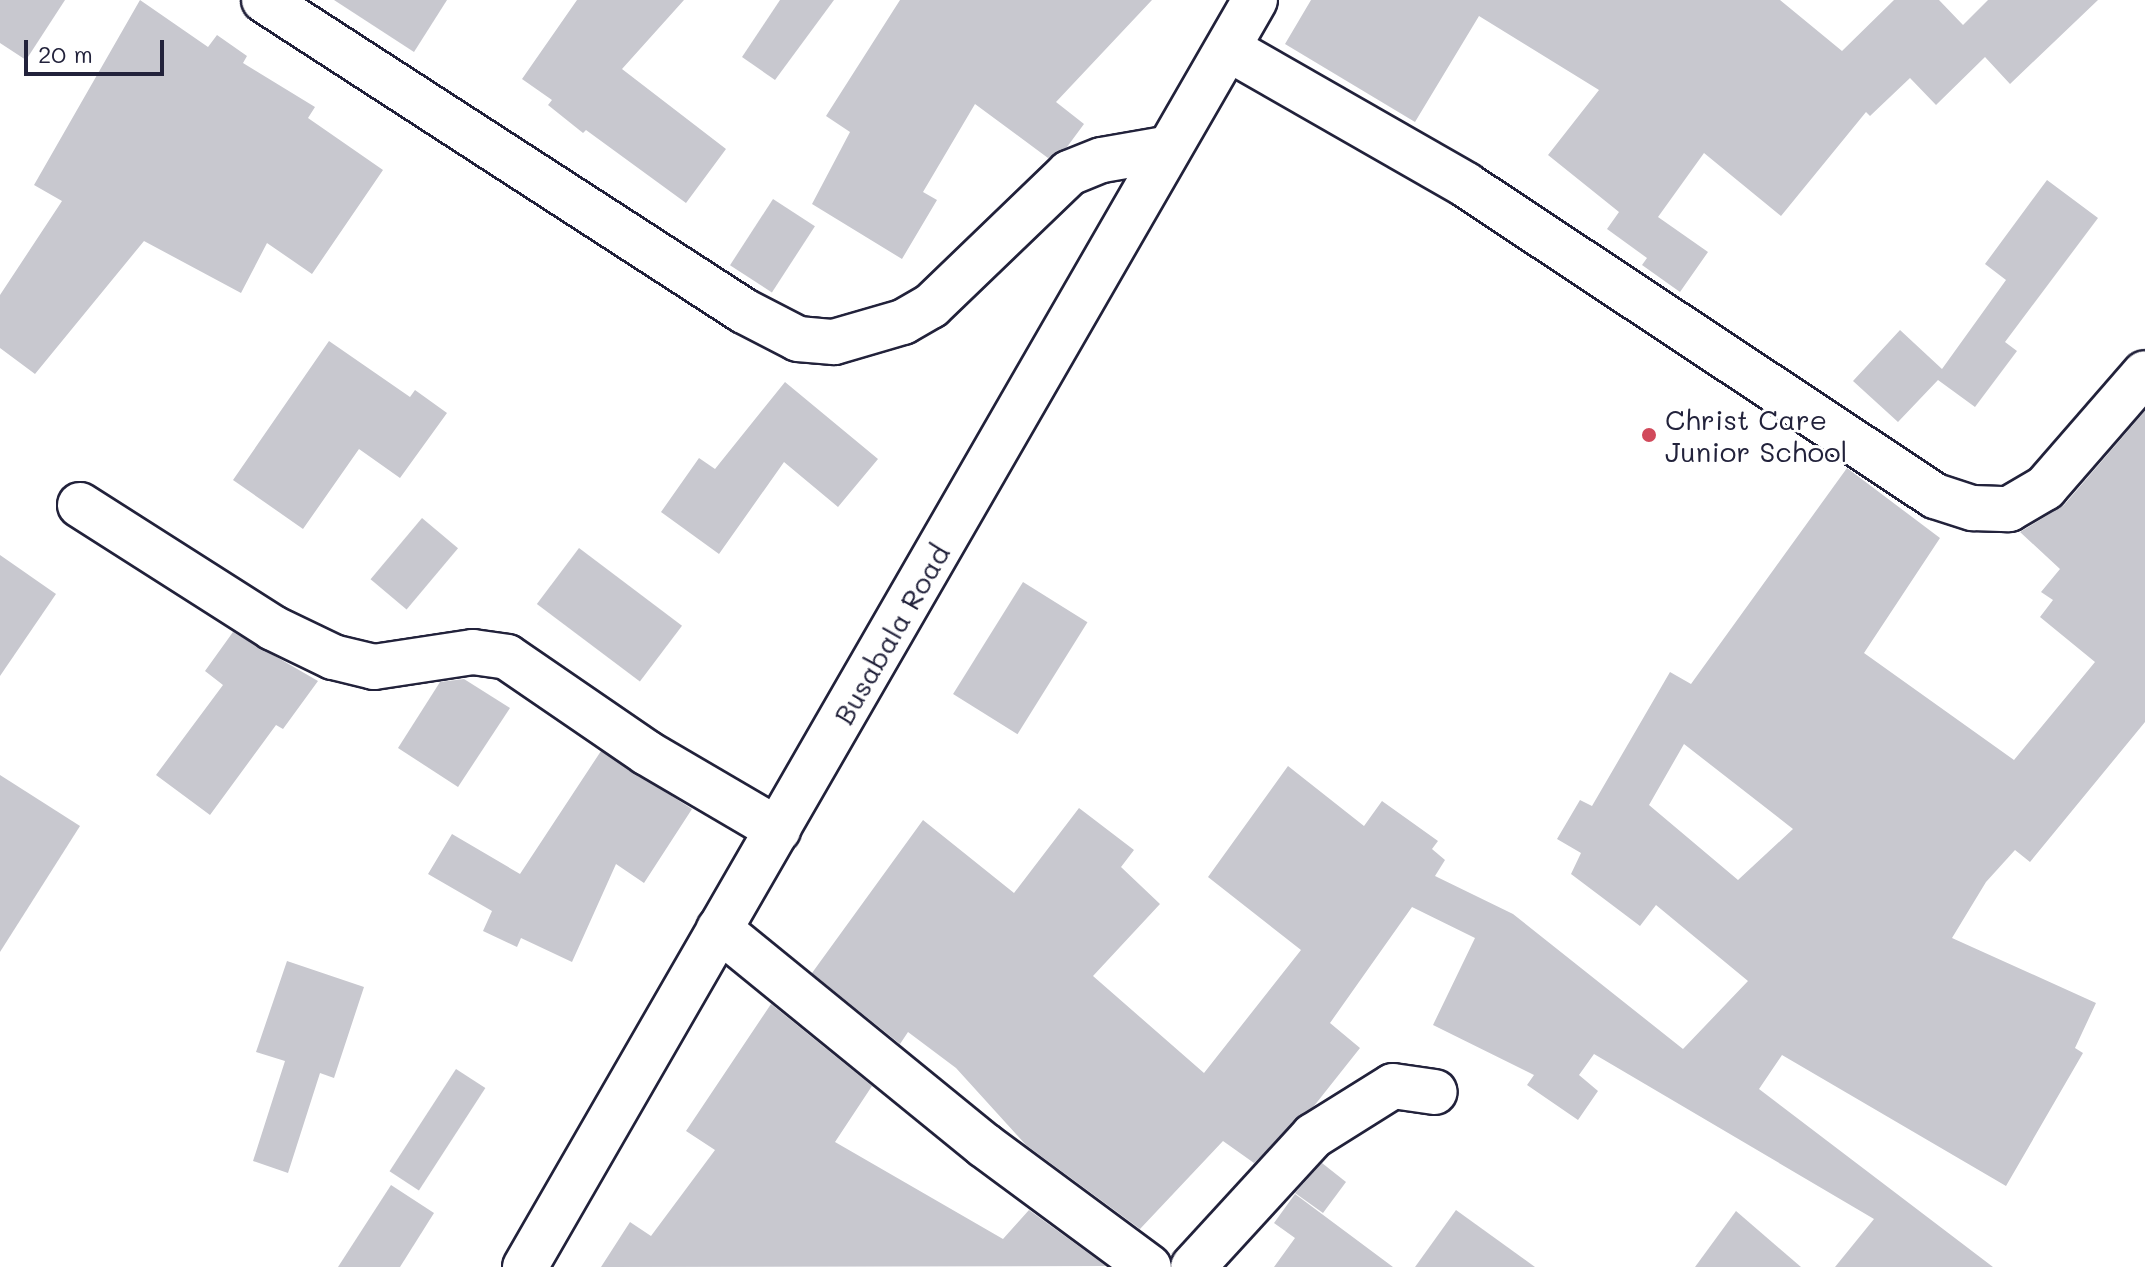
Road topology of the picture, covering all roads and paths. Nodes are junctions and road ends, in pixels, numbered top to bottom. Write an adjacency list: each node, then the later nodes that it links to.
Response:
1 (264, 0): 4 (street)
2 (1255, 0): 3 (street, Busabala Road)
3 (1229, 49): 4 (street, Busabala Road); 5 (street)
4 (1165, 149): 7 (street, Busabala Road)
5 (2145, 373)
6 (80, 505): 7 (street)
7 (778, 830): 8 (street, Busabala Road)
8 (719, 929): 10 (street, Busabala Road); 11 (street)
9 (1435, 1092): 12 (street)
10 (525, 1267)
11 (1149, 1267)
12 (1193, 1267)

